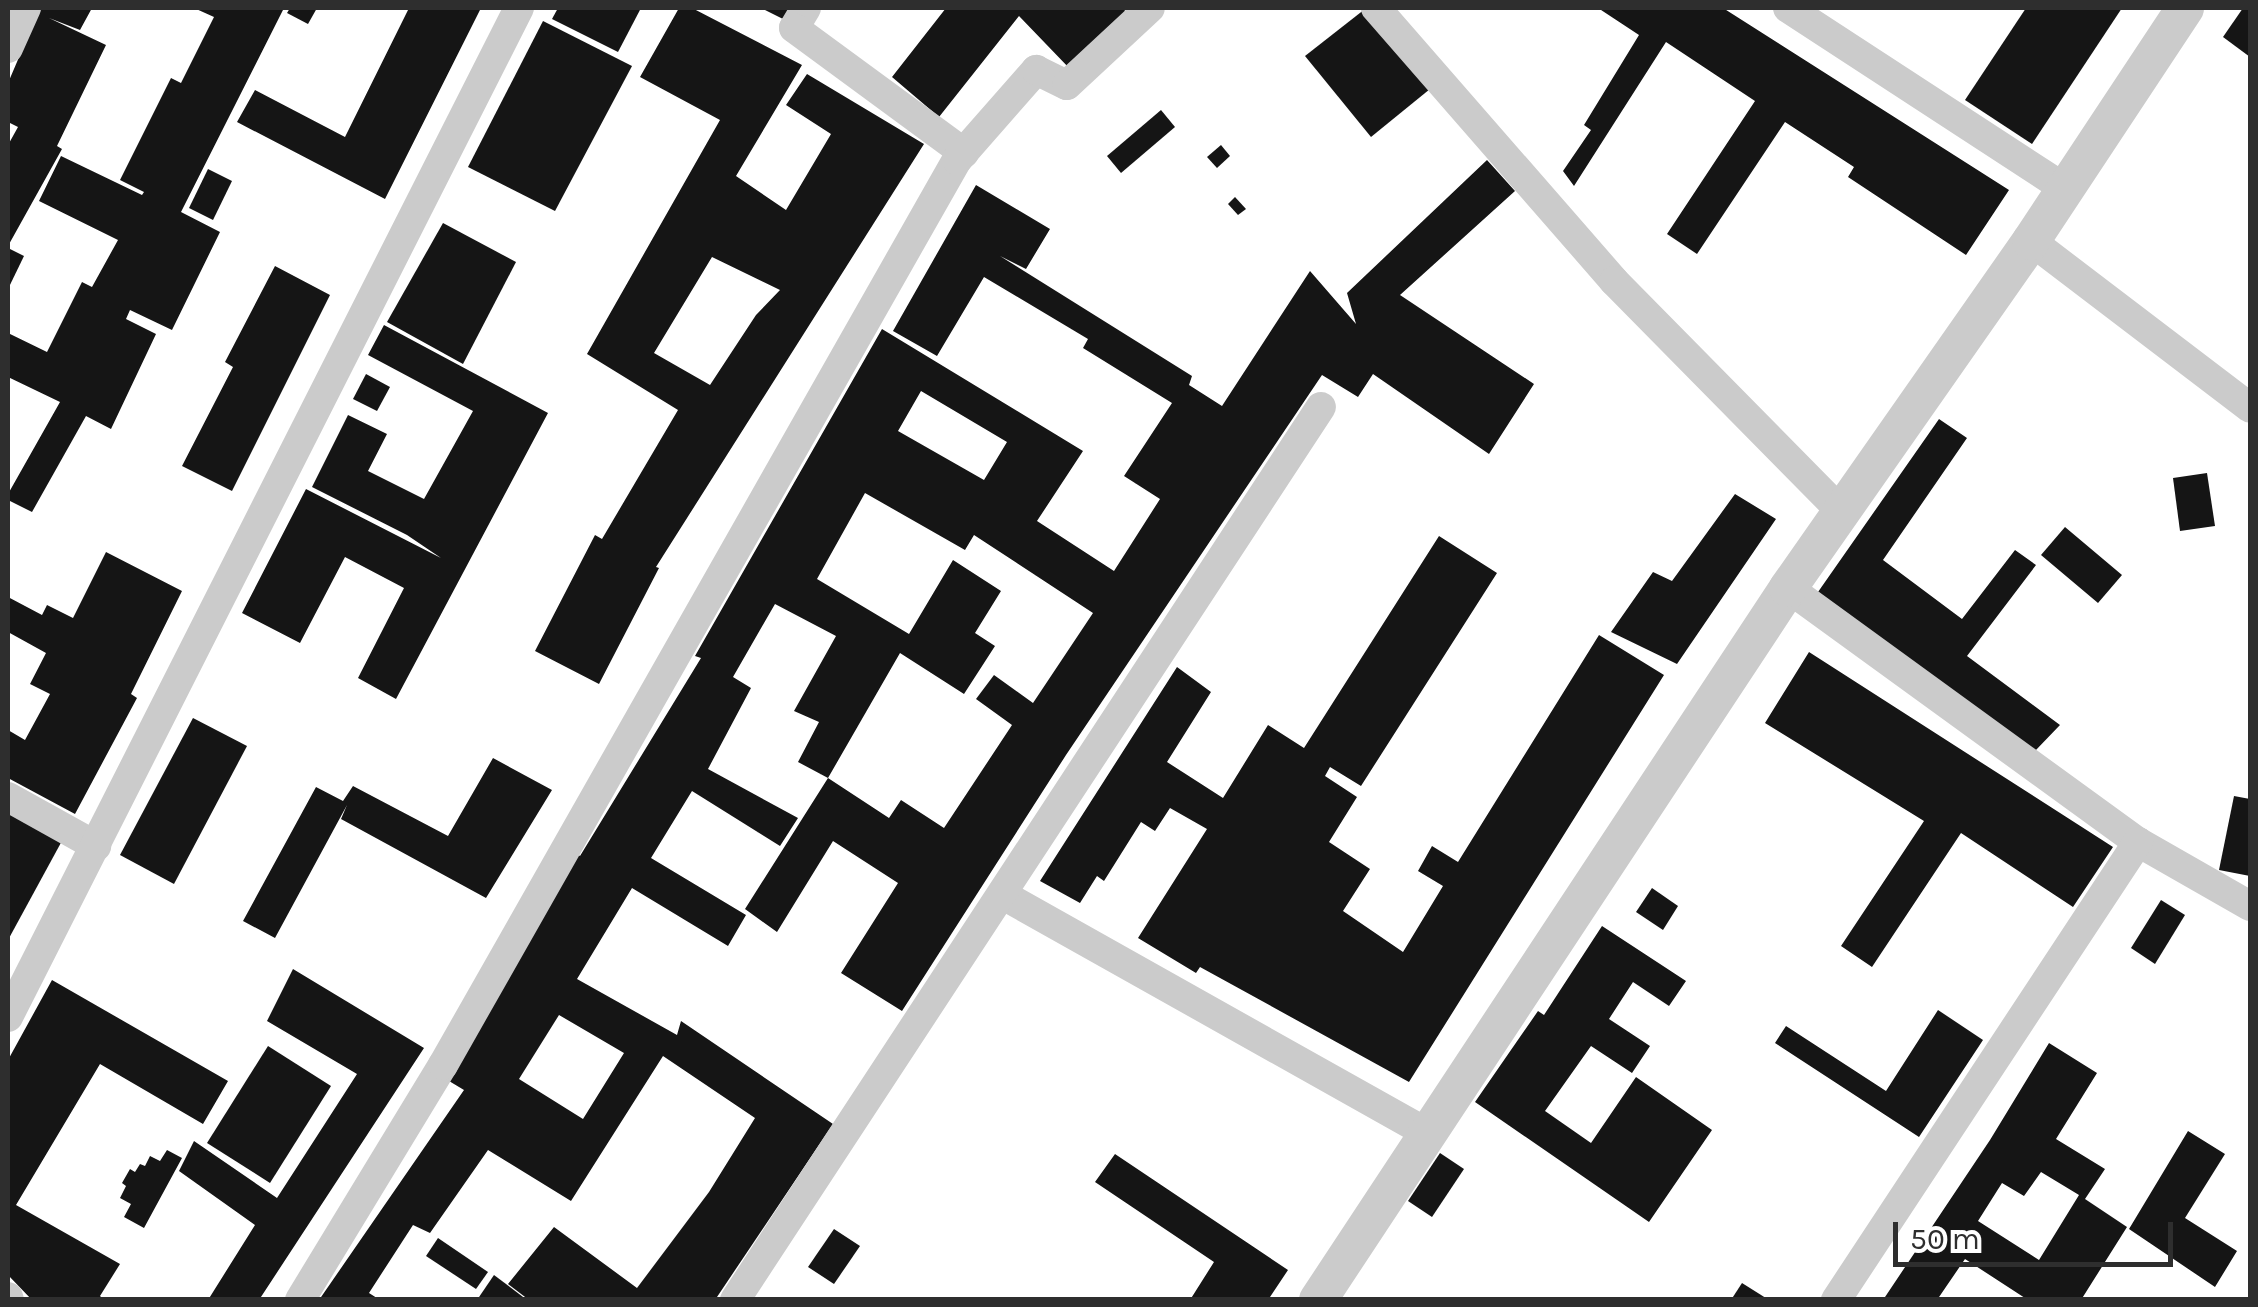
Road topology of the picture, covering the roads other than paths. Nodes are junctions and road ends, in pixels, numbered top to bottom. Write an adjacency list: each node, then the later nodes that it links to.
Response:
1 (26, 8): 8 (street)
2 (520, 8): 18 (street)
3 (806, 8): 9 (street)
4 (1150, 8): 9 (street)
5 (1376, 8): 14 (street)
6 (1788, 8): 10 (street)
7 (2184, 8): 10 (street)
8 (8, 48)
9 (964, 153): 23 (street)
10 (2063, 187): 11 (street)
11 (2031, 241): 12 (street); 14 (street)
12 (2247, 400)
13 (1321, 407): 19 (street)
14 (1842, 512): 15 (street)
15 (1788, 588): 17 (street); 22 (street)
16 (8, 797): 18 (street)
17 (2138, 842): 20 (street); 26 (street)
18 (96, 846): 21 (street)
19 (1003, 896): 22 (street); 24 (street)
20 (2250, 906)
21 (8, 1017)
22 (1427, 1133): 25 (street)
23 (300, 1300)
24 (736, 1300)
25 (1318, 1300)
26 (1836, 1300)

